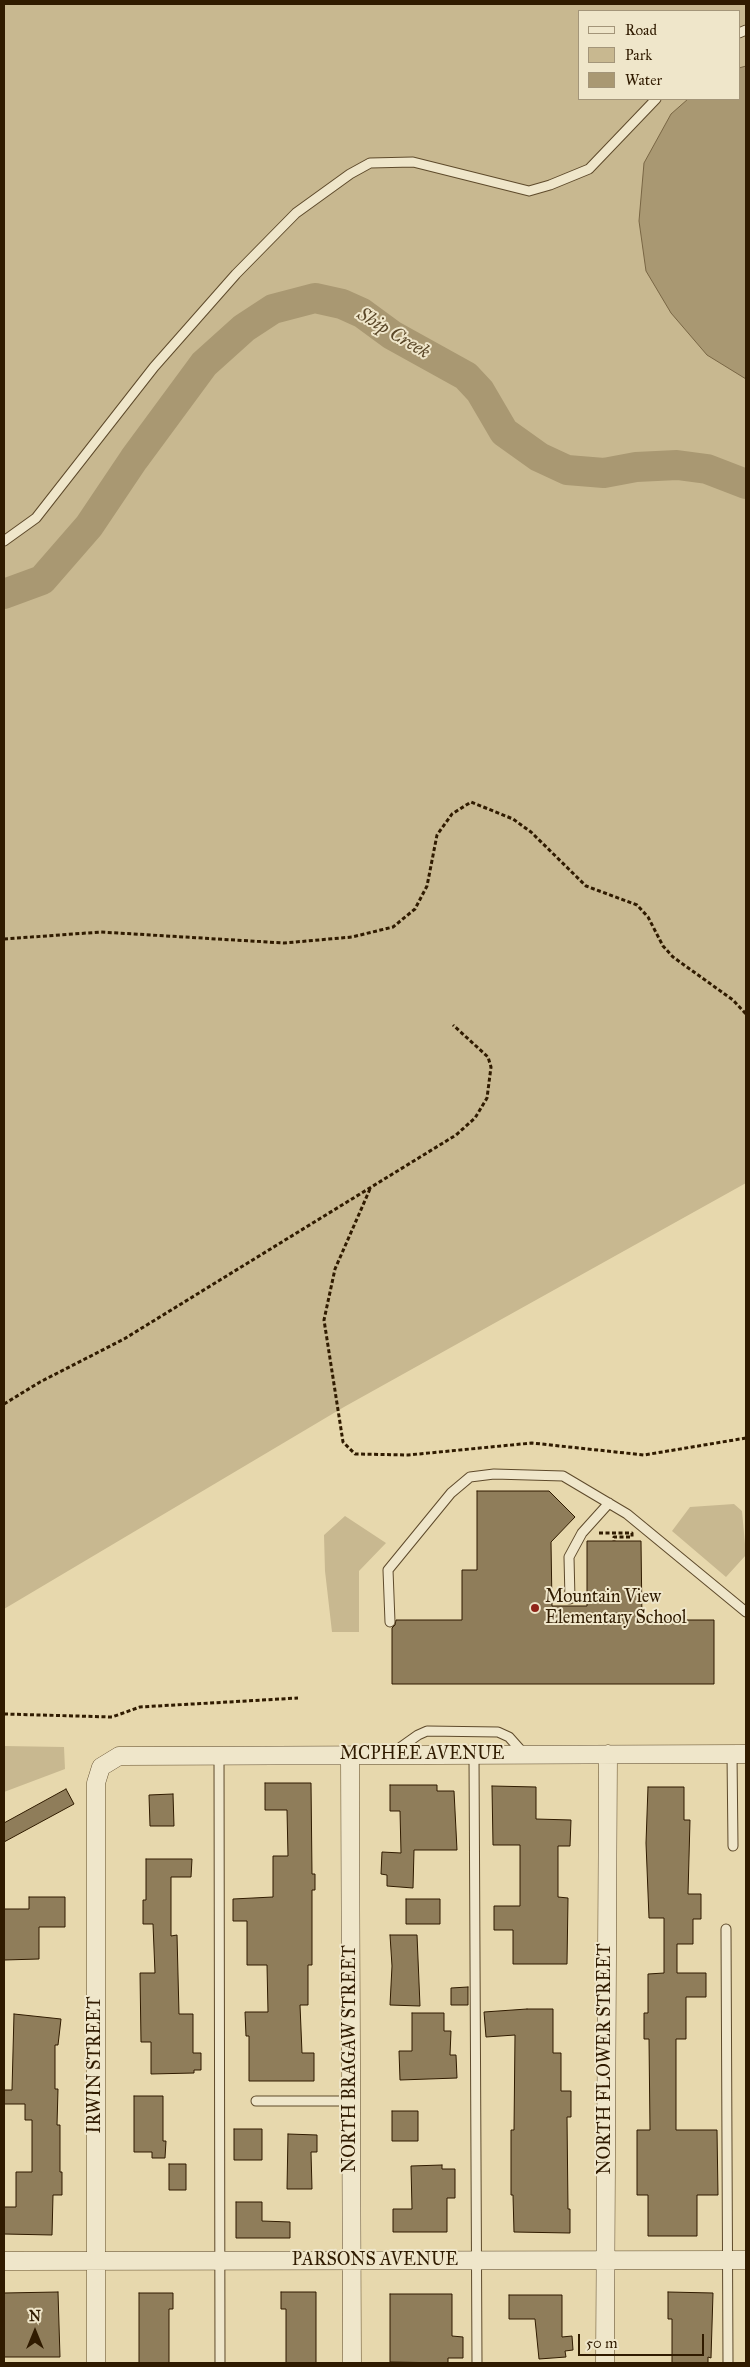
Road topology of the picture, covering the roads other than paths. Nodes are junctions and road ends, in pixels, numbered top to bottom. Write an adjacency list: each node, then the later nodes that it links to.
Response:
1 (655, 100): 2 (lane)
2 (4, 541)
3 (609, 1503): 4 (lane); 5 (lane); 6 (lane)
4 (570, 1599)
5 (746, 1612)
6 (390, 1622)
7 (608, 1754): 8 (street, MCPHEE AVENUE); 11 (street, MCPHEE AVENUE); 21 (street, NORTH FLOWER STREET)
8 (739, 1754): 15 (lane)
9 (390, 1755): 10 (street, MCPHEE AVENUE); 11 (lane); 13 (street, MCPHEE AVENUE)
10 (474, 1755): 11 (street, MCPHEE AVENUE); 20 (lane)
11 (526, 1755)
12 (220, 1756): 13 (street, MCPHEE AVENUE); 14 (street, MCPHEE AVENUE); 26 (lane)
13 (350, 1756): 18 (street, NORTH BRAGAW STREET)
14 (101, 1767): 25 (street, IRWIN STREET)
15 (733, 1846)
16 (726, 1929): 22 (lane)
17 (256, 2101): 18 (lane)
18 (351, 2101): 19 (street, NORTH BRAGAW STREET)
19 (352, 2260): 20 (street, PARSONS AVENUE); 26 (street, PARSONS AVENUE); 29 (street, NORTH BRAGAW STREET)
20 (477, 2260): 21 (street, PARSONS AVENUE); 30 (lane)
21 (605, 2260): 22 (street, PARSONS AVENUE); 31 (street, NORTH FLOWER STREET)
22 (726, 2260): 23 (street, PARSONS AVENUE); 32 (lane)
23 (746, 2260)
24 (4, 2261): 25 (street, PARSONS AVENUE)
25 (95, 2261): 26 (street, PARSONS AVENUE); 27 (street, IRWIN STREET)
26 (220, 2261): 28 (lane)
27 (96, 2363)
28 (220, 2363)
29 (352, 2363)
30 (477, 2363)
31 (605, 2363)
32 (728, 2363)

